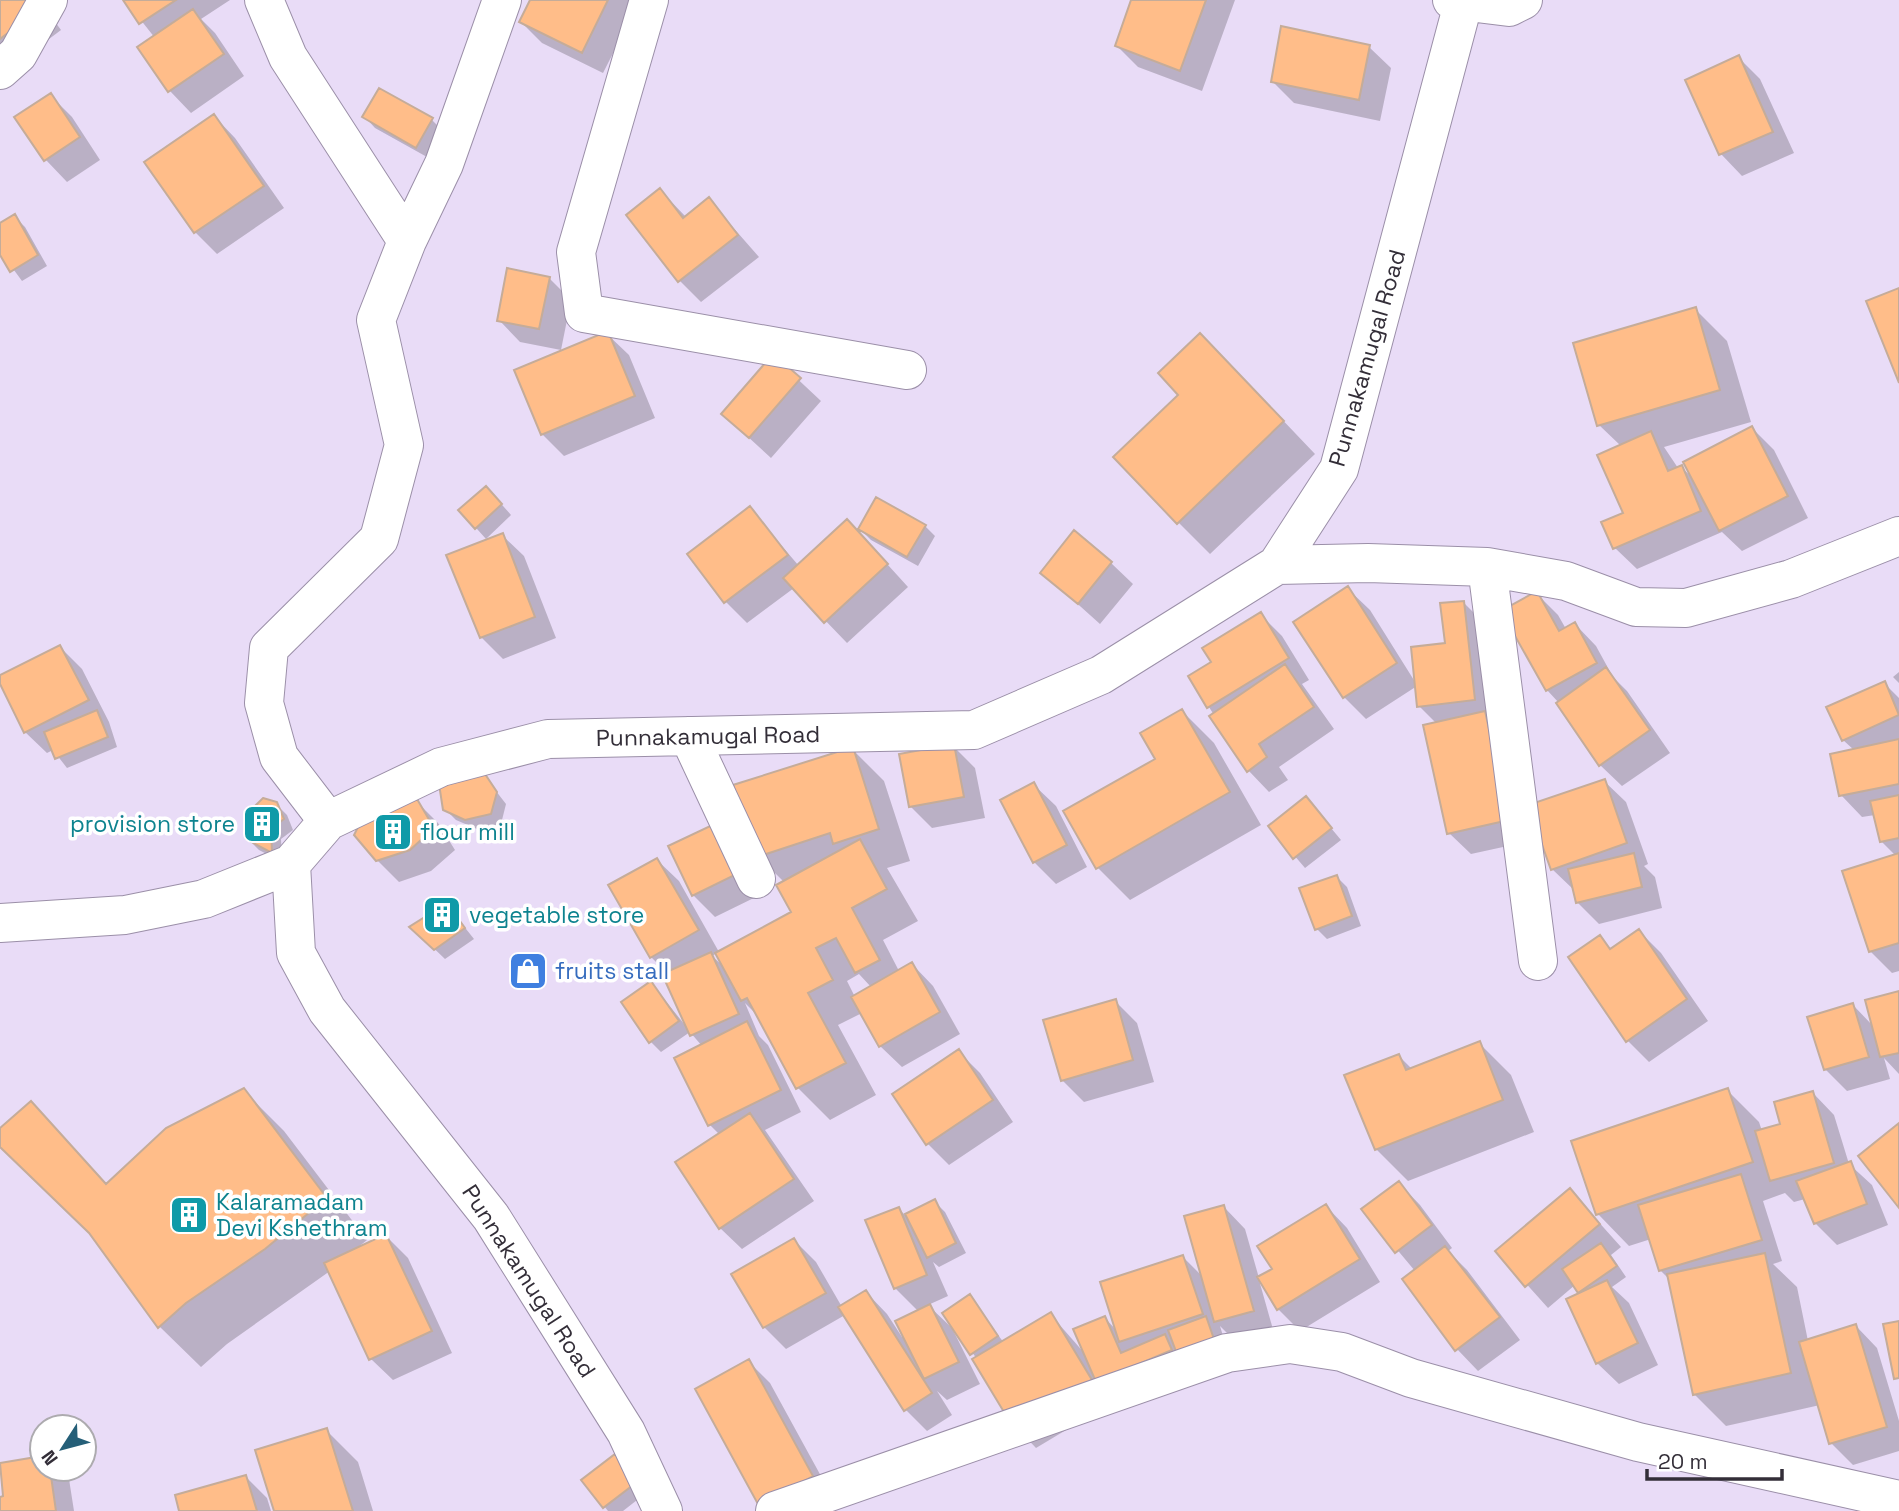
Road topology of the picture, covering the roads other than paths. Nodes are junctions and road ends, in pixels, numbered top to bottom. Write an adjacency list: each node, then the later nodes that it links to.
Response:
1 (48, 0): 7 (street)
2 (264, 0): 8 (street)
3 (502, 0): 8 (street)
4 (649, 0): 9 (street)
5 (1522, 0): 6 (street)
6 (1460, 1): 11 (street, Punnakamugal Road)
7 (0, 70)
8 (407, 241): 14 (street)
9 (907, 370)
10 (1899, 536): 12 (street)
11 (1277, 565): 12 (street); 13 (street, Punnakamugal Road)
12 (1487, 567): 18 (street)
13 (689, 736): 14 (street, Punnakamugal Road); 16 (street)
14 (328, 821): 15 (street, Punnakamugal Road)
15 (291, 864): 17 (street); 20 (street, Punnakamugal Road)
16 (756, 879)
17 (0, 923)
18 (1538, 961)
19 (1899, 1500): 21 (street)
20 (663, 1511)
21 (775, 1511)

